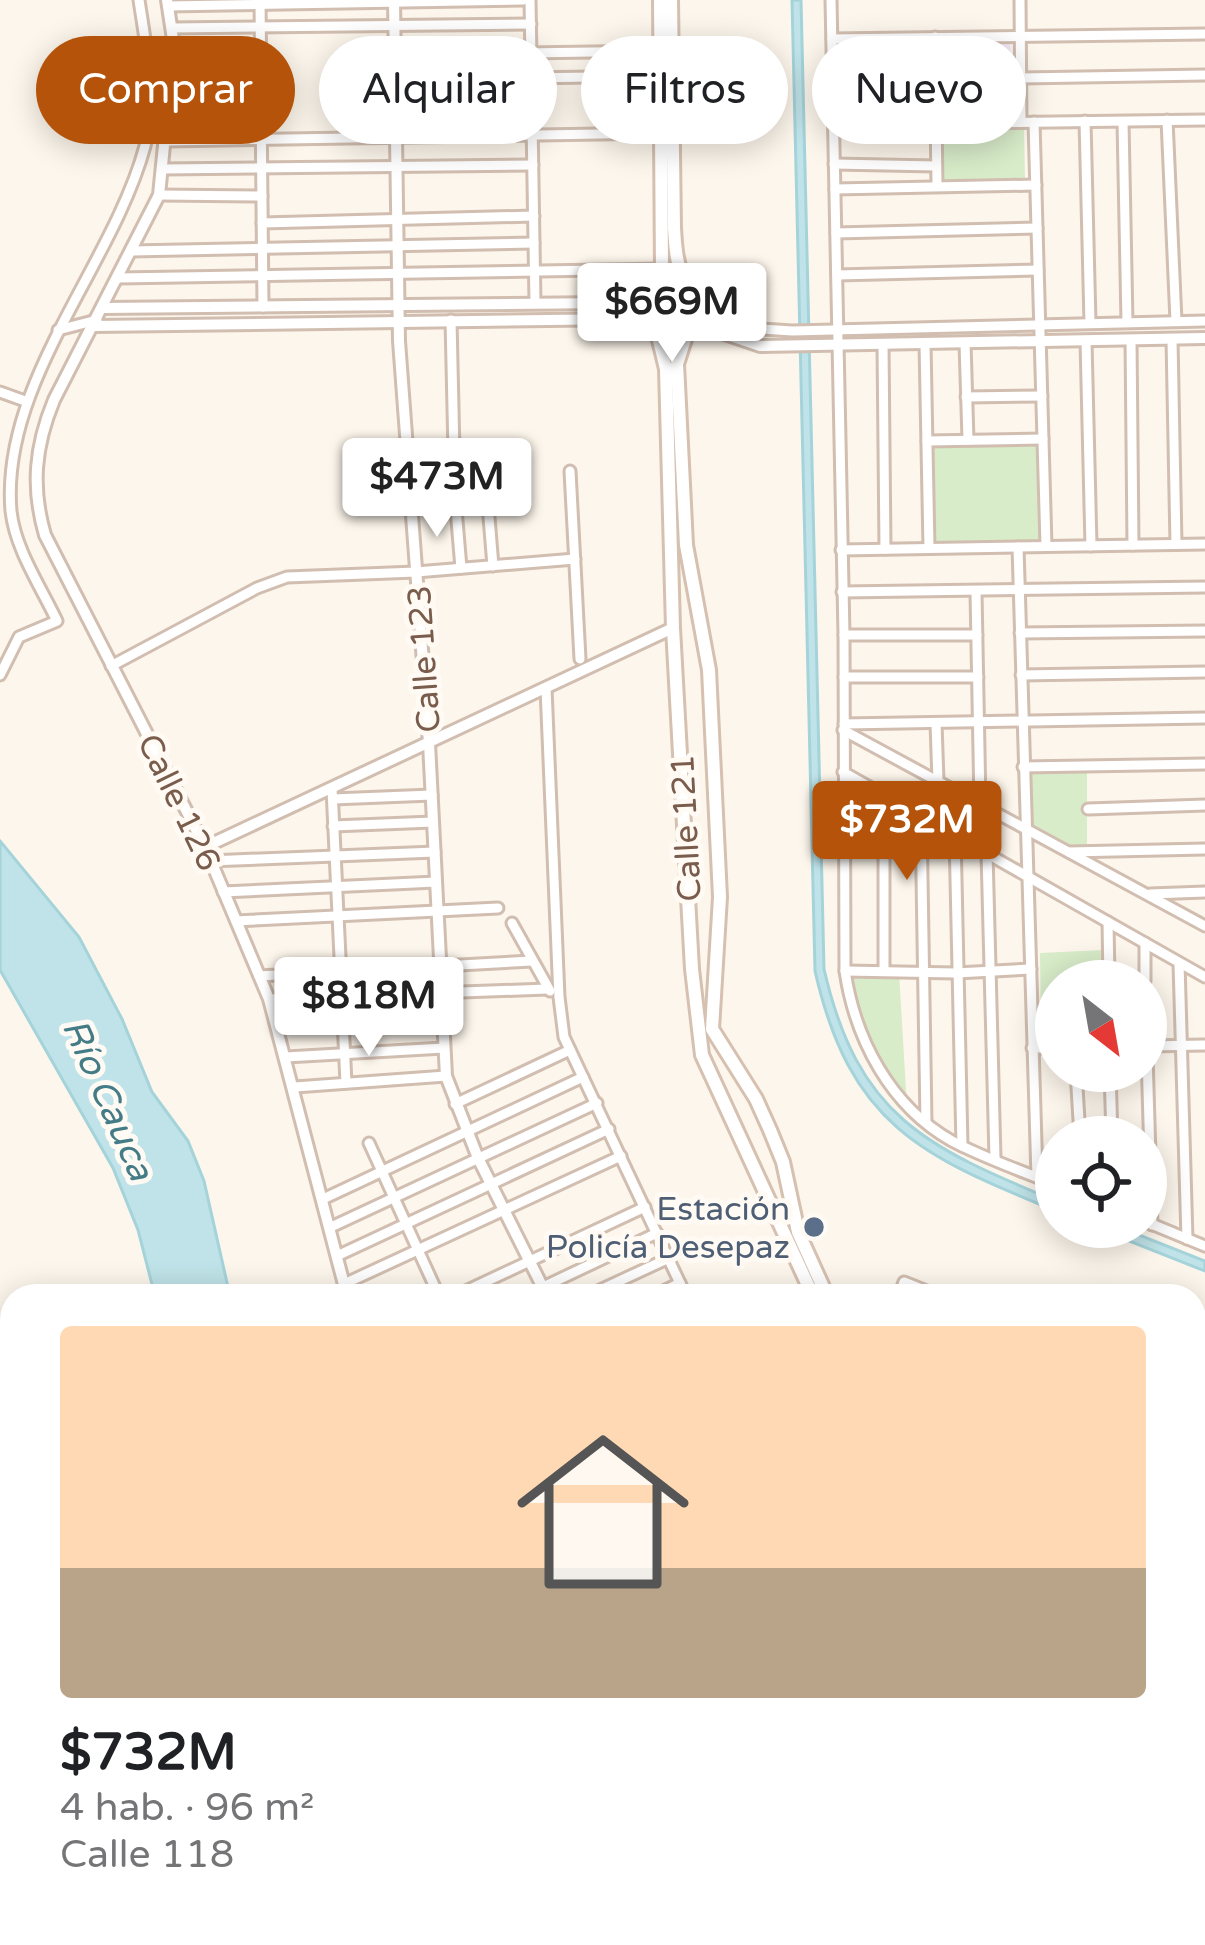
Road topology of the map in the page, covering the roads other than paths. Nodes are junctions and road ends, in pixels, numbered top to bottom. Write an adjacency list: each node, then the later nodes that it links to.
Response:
1 (139, 0): 88 (street)
2 (527, 0): 7 (street); 10 (street)
3 (659, 0): 20 (main road)
4 (671, 0): 65 (main road)
5 (831, 0): 21 (street)
6 (1020, 0): 14 (street)
7 (394, 1): 8 (street); 11 (street, Calle 123)
8 (260, 2): 9 (street); 12 (street)
9 (167, 3): 13 (street, Calle 126)
10 (531, 24): 11 (street); 19 (street)
11 (394, 26): 12 (street); 18 (street, Calle 123)
12 (260, 27): 13 (street); 17 (street)
13 (172, 28): 16 (street, Calle 126)
14 (1020, 34): 15 (street); 22 (street)
15 (1205, 34)
16 (172, 36)
17 (260, 36)
18 (394, 36)
19 (531, 36)
20 (660, 36)
21 (832, 36)
22 (963, 36)
23 (1205, 75): 24 (street)
24 (1026, 78)
25 (1167, 120): 26 (street); 30 (street); 82 (street)
26 (1205, 120)
27 (1026, 122): 28 (street)
28 (1034, 122): 29 (street); 44 (street)
29 (1085, 122): 30 (street); 84 (street)
30 (1123, 122): 81 (street)
31 (165, 144): 43 (street, Calle 126)
32 (262, 144): 42 (street)
33 (396, 144): 40 (street, Calle 123)
34 (532, 144): 39 (street)
35 (661, 144): 58 (main road)
36 (834, 144): 38 (street)
37 (936, 144): 41 (street)
38 (835, 164): 41 (street); 46 (street)
39 (533, 165): 40 (street); 49 (street)
40 (397, 166): 42 (street); 50 (street, Calle 123)
41 (936, 166): 45 (street)
42 (262, 168): 43 (street); 48 (street)
43 (163, 169): 47 (street, Calle 126)
44 (1036, 184): 45 (street); 52 (street)
45 (937, 186): 46 (street)
46 (835, 189): 53 (street)
47 (159, 195): 48 (street); 57 (street, Calle 126)
48 (262, 196): 51 (street)
49 (534, 216): 50 (street); 54 (street)
50 (397, 221): 51 (street); 55 (street, Calle 123)
51 (262, 223): 56 (street)
52 (1037, 228): 53 (street); 60 (street)
53 (836, 233): 63 (street)
54 (534, 243): 55 (street); 59 (street)
55 (398, 247): 56 (street); 61 (street, Calle 123)
56 (262, 249): 57 (street); 62 (street)
57 (131, 251): 64 (street, Calle 126)
58 (662, 269): 59 (street); 67 (main road)
59 (535, 270): 61 (street); 69 (street)
60 (1038, 270): 63 (street); 85 (street)
61 (398, 272): 62 (street); 66 (street, Calle 123)
62 (263, 274): 64 (street); 73 (street)
63 (837, 275): 87 (street)
64 (118, 278): 74 (street, Calle 126)
65 (687, 282): 67 (main road); 68 (main road)
66 (398, 286): 70 (street); 71 (street, Calle 123); 72 (street)
67 (652, 290): 69 (street); 89 (main road)
68 (694, 296): 87 (street); 90 (main road)
69 (536, 303): 72 (street)
70 (380, 304): 71 (street); 73 (street)
71 (398, 305): 72 (street); 77 (street, Calle 123)
72 (417, 305)
73 (263, 307): 75 (street)
74 (103, 308): 75 (street); 83 (street, Calle 126)
75 (129, 308): 86 (street)
76 (381, 320): 77 (street); 86 (street); 93 (street)
77 (398, 320): 78 (street); 93 (street, Calle 123)
78 (417, 320): 79 (street); 93 (street)
79 (452, 320): 89 (street); 108 (street)
80 (1205, 321): 82 (street)
81 (1127, 322): 82 (street); 84 (street)
82 (1176, 322)
83 (95, 323): 86 (street); 88 (street); 135 (street, Calle 126)
84 (1090, 323): 85 (street)
85 (1040, 324): 87 (street); 96 (street)
86 (127, 325)
87 (838, 328): 100 (street)
88 (58, 330): 104 (street)
89 (656, 333): 90 (main road); 129 (main road, Calle 121)
90 (688, 333): 100 (street); 152 (main road, Calle 121)
91 (1205, 338): 92 (street)
92 (1172, 339): 94 (street); 112 (street)
93 (399, 340): 124 (street, Calle 123)
94 (1131, 340): 95 (street); 114 (street)
95 (1086, 341): 96 (street); 115 (street)
96 (1041, 342): 97 (street); 102 (street)
97 (965, 343): 98 (street); 103 (street)
98 (925, 344): 99 (street); 107 (street)
99 (883, 345): 100 (street); 119 (street)
100 (838, 346): 120 (street)
101 (0, 392): 104 (street)
102 (1042, 396): 103 (street); 105 (street)
103 (967, 397): 106 (street)
104 (25, 400): 137 (street)
105 (1043, 439): 106 (street); 117 (street)
106 (968, 440): 107 (street)
107 (927, 441): 118 (street)
108 (454, 453)
109 (570, 471): 121 (street)
110 (486, 482): 122 (street)
111 (454, 485): 123 (street)
112 (1176, 544): 113 (street); 114 (street)
113 (1205, 544)
114 (1132, 545): 115 (street)
115 (1091, 546): 117 (street)
116 (1018, 547): 117 (street); 118 (street); 126 (street)
117 (1046, 547)
118 (929, 548): 119 (street)
119 (885, 549): 120 (street)
120 (841, 550): 127 (street)
121 (574, 559): 122 (street); 134 (street)
122 (493, 566): 123 (street)
123 (461, 568): 124 (street)
124 (416, 572): 135 (street); 147 (street, Calle 123)
125 (1205, 586): 126 (street)
126 (1019, 590): 128 (street); 131 (street)
127 (842, 592): 128 (street); 133 (street)
128 (976, 592): 132 (street)
129 (674, 628): 141 (street); 153 (main road, Calle 121)
130 (1205, 631): 131 (street)
131 (1020, 633): 138 (street)
132 (977, 634): 133 (street); 140 (street)
133 (844, 635): 139 (street)
134 (580, 659)
135 (111, 666): 165 (street, Calle 126)
136 (1205, 672): 138 (street)
137 (0, 675)
138 (1021, 675): 144 (street)
139 (844, 677): 140 (street); 146 (street)
140 (978, 677): 143 (street)
141 (546, 688): 147 (street); 203 (street)
142 (1205, 718): 144 (street)
143 (979, 722): 144 (street); 145 (street); 157 (street)
144 (1022, 722): 149 (street)
145 (936, 723): 146 (street); 151 (street)
146 (844, 727): 150 (street); 151 (street)
147 (429, 743): 154 (street); 155 (street, Calle 123)
148 (1205, 764): 149 (street)
149 (1023, 767): 163 (street)
150 (842, 772): 156 (street); 193 (street)
151 (938, 781): 157 (street)
152 (713, 789): 153 (main road); 226 (main road, Calle 121)
153 (682, 790): 228 (main road, Calle 121)
154 (333, 794): 155 (street); 162 (street); 165 (street)
155 (432, 795): 161 (street, Calle 123)
156 (884, 796): 160 (street); 194 (street)
157 (980, 804): 163 (street)
158 (1205, 806): 159 (street)
159 (1088, 809)
160 (921, 816): 164 (street); 196 (street)
161 (433, 822): 162 (street); 167 (street, Calle 123)
162 (333, 826): 170 (street)
163 (1024, 830): 168 (street); 172 (street)
164 (955, 836): 169 (street); 197 (street)
165 (206, 848): 171 (street, Calle 126)
166 (1205, 850): 168 (street)
167 (435, 852): 170 (street); 173 (street, Calle 123)
168 (1069, 852): 177 (street)
169 (986, 853): 172 (street); 195 (street)
170 (334, 856): 171 (street); 174 (street)
171 (209, 861): 175 (street, Calle 126)
172 (1029, 877): 182 (street); 191 (street)
173 (436, 882): 174 (street); 179 (street, Calle 123)
174 (336, 885): 175 (street); 180 (street)
175 (223, 892): 181 (street, Calle 126)
176 (1205, 892): 177 (street)
177 (1145, 894): 184 (street)
178 (498, 908): 179 (street)
179 (437, 911): 180 (street); 190 (street, Calle 123)
180 (337, 916): 181 (street); 192 (street)
181 (236, 921): 198 (street, Calle 126)
182 (1108, 922): 185 (street); 186 (street)
183 (512, 923): 188 (street)
184 (1205, 926)
185 (1144, 943): 187 (street); 189 (street)
186 (1109, 960)
187 (1144, 960)
188 (532, 961): 190 (street); 200 (street)
189 (1180, 962): 199 (street); 210 (street)
190 (440, 966): 192 (street); 201 (street, Calle 123)
191 (1031, 969): 195 (street); 212 (street)
192 (338, 971): 198 (street); 202 (street)
193 (845, 971): 194 (street); 222 (street)
194 (884, 971): 196 (street)
195 (992, 971): 197 (street); 232 (street)
196 (923, 973): 197 (street); 222 (street)
197 (956, 973): 229 (street)
198 (260, 976): 204 (street, Calle 126)
199 (1205, 977)
200 (548, 989): 201 (street); 203 (street)
201 (442, 994): 202 (street); 205 (street, Calle 123)
202 (341, 997): 204 (street); 206 (street)
203 (559, 997): 213 (street)
204 (269, 999): 207 (street, Calle 126)
205 (443, 1019): 206 (street); 211 (street, Calle 123)
206 (343, 1025): 207 (street); 214 (street)
207 (278, 1028): 215 (street, Calle 126)
208 (1205, 1045): 210 (street)
209 (1167, 1046): 210 (street)
210 (1179, 1046): 244 (street)
211 (444, 1048): 214 (street); 216 (street, Calle 123)
212 (1032, 1048): 223 (street)
213 (570, 1050): 217 (street); 221 (street)
214 (344, 1054): 215 (street); 218 (street)
215 (286, 1057): 219 (street, Calle 126)
216 (446, 1076): 218 (street); 221 (street, Calle 123)
217 (583, 1077): 220 (street); 225 (street)
218 (346, 1083): 219 (street)
219 (295, 1087): 237 (street, Calle 126)
220 (597, 1103): 224 (street); 231 (street)
221 (454, 1104): 225 (street, Calle 123)
222 (926, 1122): 229 (street)
223 (1035, 1125)
224 (609, 1129): 230 (street); 235 (street)
225 (467, 1132): 231 (street, Calle 123); 233 (street)
226 (773, 1137): 228 (main road); 259 (main road, Calle 121)
227 (369, 1143): 233 (street)
228 (742, 1145): 258 (main road, Calle 121)
229 (962, 1146): 232 (street)
230 (621, 1156): 238 (street); 239 (street)
231 (478, 1158): 235 (street, Calle 123); 236 (street)
232 (995, 1158): 234 (street)
233 (384, 1172): 236 (street); 237 (street)
234 (1035, 1176)
235 (491, 1184): 239 (street, Calle 123); 240 (street)
236 (395, 1197): 240 (street); 241 (street)
237 (323, 1199): 241 (street, Calle 126)
238 (645, 1207): 243 (street); 249 (street)
239 (504, 1210): 246 (street); 249 (street, Calle 123)
240 (407, 1225): 246 (street); 247 (street)
241 (331, 1227): 247 (street, Calle 126)
242 (1167, 1231): 244 (street)
243 (657, 1233): 248 (street); 256 (street)
244 (1187, 1239): 245 (street)
245 (1205, 1246)
246 (418, 1250): 252 (street); 253 (street)
247 (339, 1255): 251 (street, Calle 126)
248 (669, 1258): 250 (street); 257 (street)
249 (530, 1261): 254 (street); 255 (street, Calle 123)
250 (680, 1283)
251 (344, 1284)
252 (356, 1284)
253 (434, 1284)
254 (481, 1284)
255 (541, 1284)
256 (560, 1284)
257 (613, 1284)
258 (817, 1284)
259 (818, 1284)

